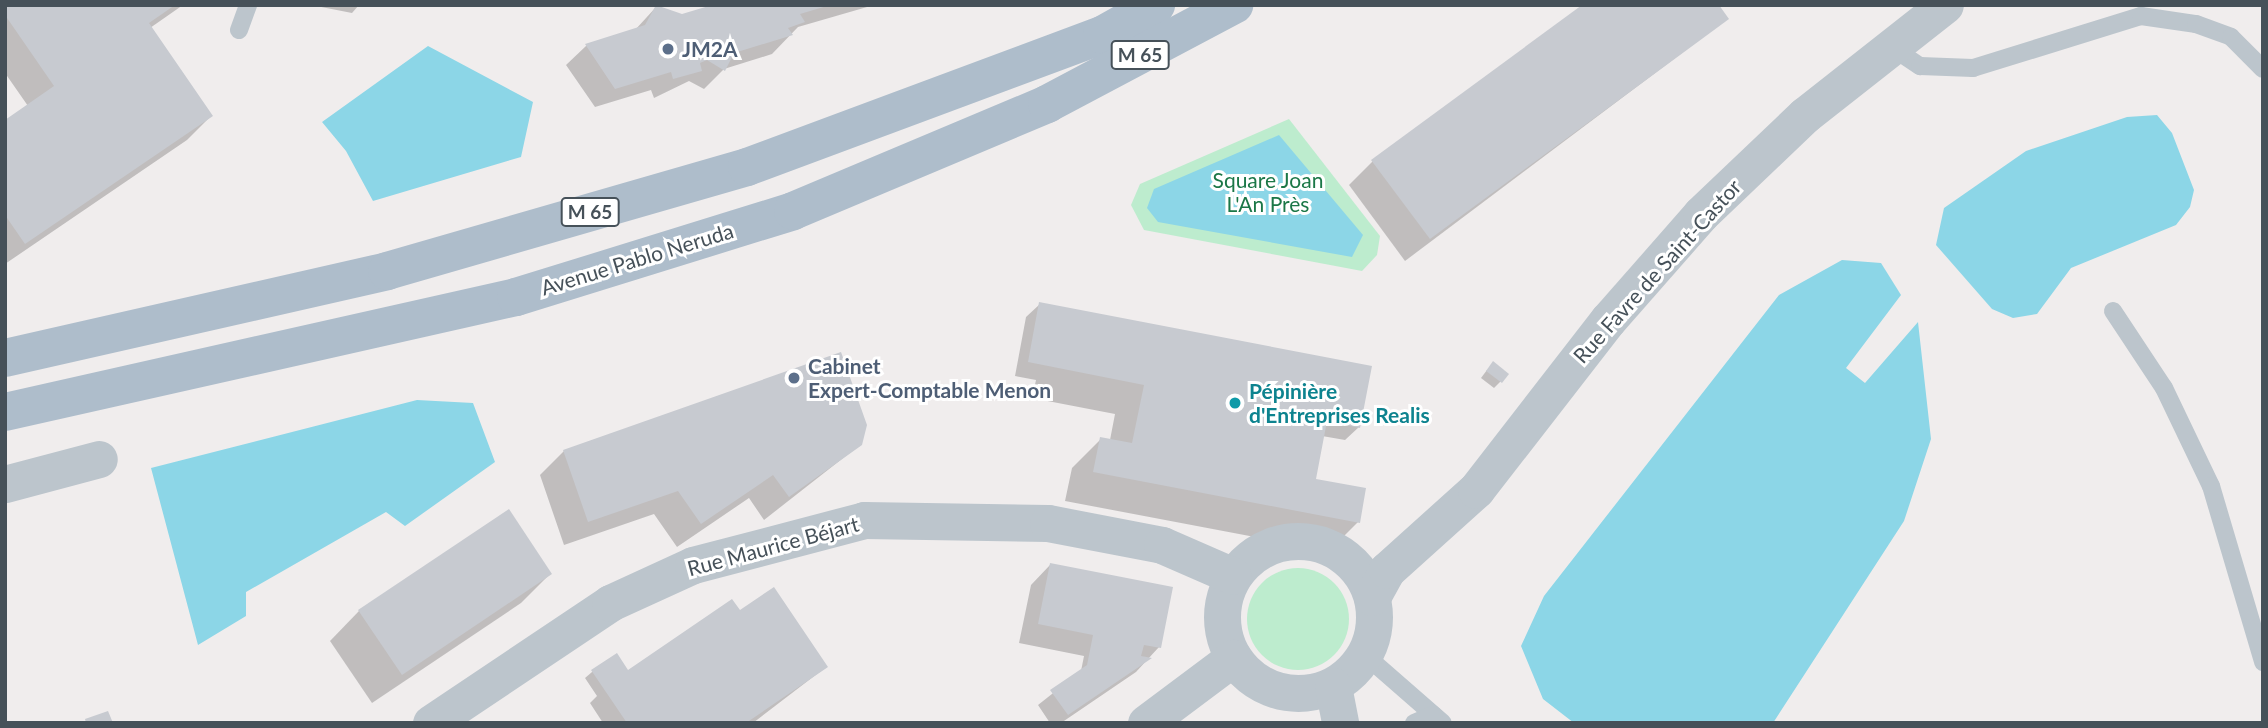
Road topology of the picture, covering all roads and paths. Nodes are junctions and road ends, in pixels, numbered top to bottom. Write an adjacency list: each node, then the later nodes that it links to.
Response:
1 (248, 5): 5 (lane)
2 (1156, 5): 9 (main road, M 65)
3 (1234, 5): 10 (main road, Avenue Pablo Neruda / M 65)
4 (1945, 5): 6 (street, Rue Favre de Saint-Castor)
5 (239, 30)
6 (1890, 46): 7 (lane); 13 (street, Rue Favre de Saint-Castor)
7 (2263, 69)
8 (2113, 311): 19 (lane)
9 (5, 358)
10 (5, 412)
11 (99, 459): 12 (street)
12 (5, 484)
13 (1426, 533): 14 (street, Rue Favre de Saint-Castor); 16 (street, Rue Favre de Saint-Castor)
14 (1345, 557): 15 (street); 16 (street)
15 (1233, 576): 18 (street); 22 (street, Rue Maurice Béjart)
16 (1372, 597): 17 (street)
17 (1365, 655): 20 (street); 21 (lane)
18 (1233, 658): 20 (street); 23 (street)
19 (2263, 662)
20 (1333, 686): 24 (street)
21 (1438, 719): 25 (lane)
22 (431, 723)
23 (1146, 723)
24 (1340, 723)
25 (1414, 723)

